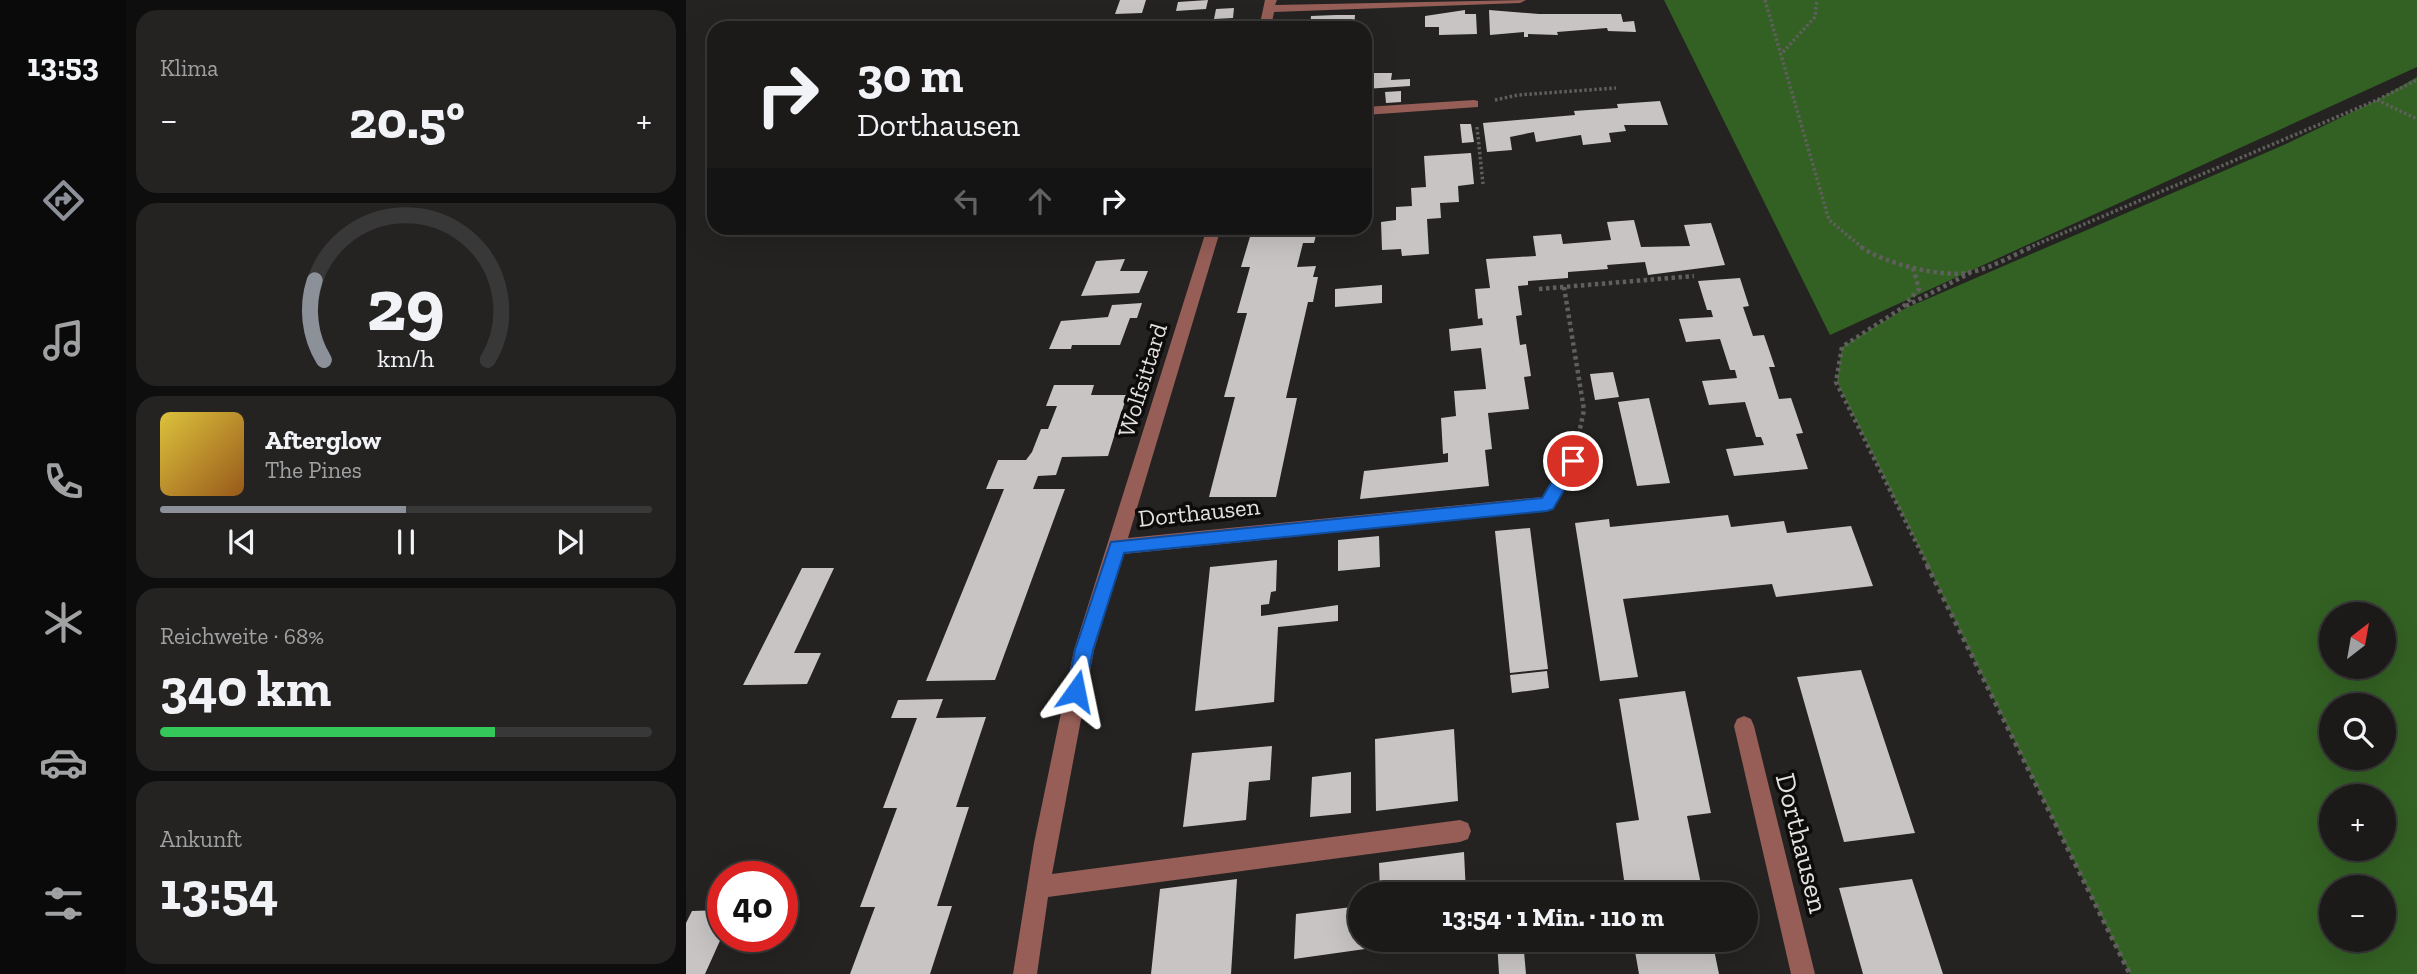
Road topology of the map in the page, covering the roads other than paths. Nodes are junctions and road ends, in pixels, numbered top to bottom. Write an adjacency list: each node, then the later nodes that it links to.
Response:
1 (1520, 0): 2 (street)
2 (1270, 4)
3 (1474, 104): 4 (street)
4 (1372, 111)
5 (1212, 235): 7 (street, Wolfsittard)
6 (1573, 461): 7 (street, Dorthausen)
7 (1117, 547): 10 (street, Dorthausen)
8 (1744, 726): 12 (street, Dorthausen)
9 (1460, 831): 10 (street)
10 (1038, 887): 11 (street, Dorthausen)
11 (1025, 974)
12 (1803, 974)

